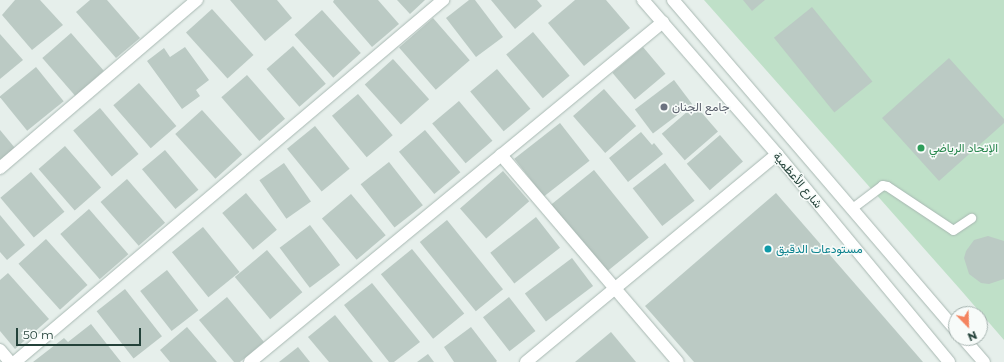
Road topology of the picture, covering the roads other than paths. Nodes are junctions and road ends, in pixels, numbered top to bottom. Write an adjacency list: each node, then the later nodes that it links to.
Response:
1 (197, 0): 8 (street)
2 (443, 0): 16 (street)
3 (643, 0): 5 (street, شارع الأعظمية)
4 (673, 0): 9 (street)
5 (663, 22): 6 (street); 7 (street, شارع الأعظمية)
6 (501, 154): 11 (street); 17 (street)
7 (777, 154): 11 (street); 20 (street, شارع الأعظمية)
8 (0, 168)
9 (852, 208): 10 (lane); 12 (street)
10 (971, 218)
11 (614, 289): 18 (street); 19 (street)
12 (948, 321)
13 (970, 346): 21 (street)
14 (0, 350): 15 (street)
15 (10, 362)
16 (15, 362)
17 (250, 362)
18 (526, 362)
19 (678, 362)
20 (949, 362)
21 (984, 362)

